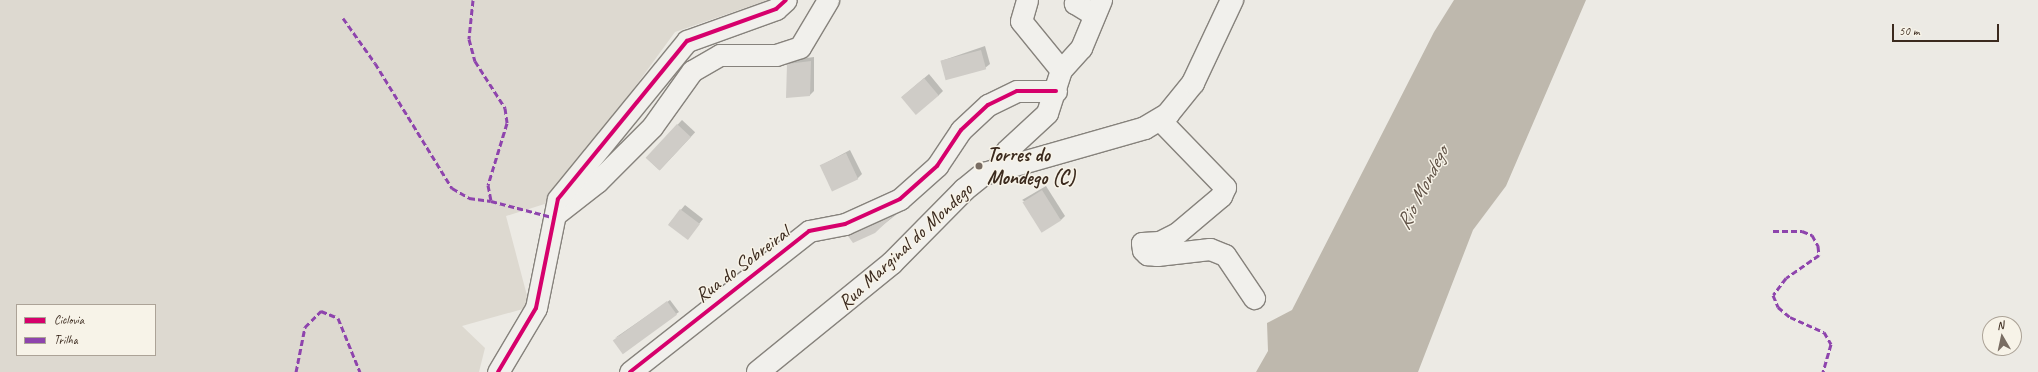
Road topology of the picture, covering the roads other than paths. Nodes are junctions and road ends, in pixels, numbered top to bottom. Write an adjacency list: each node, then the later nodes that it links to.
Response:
1 (786, 0): 11 (street)
2 (828, 0): 11 (street)
3 (1027, 0): 7 (street)
4 (1077, 0): 6 (street)
5 (1232, 0): 9 (main road, Rua Marginal do Mondego)
6 (1098, 7): 7 (street)
7 (1061, 70): 8 (street)
8 (1056, 91): 10 (street); 14 (street, Rua do Sobreiral)
9 (1159, 119): 10 (main road, Rua Marginal do Mondego); 12 (street)
10 (997, 169): 15 (main road, Rua Marginal do Mondego)
11 (552, 217): 13 (street)
12 (1254, 298)
13 (498, 372)
14 (630, 372)
15 (758, 372)

